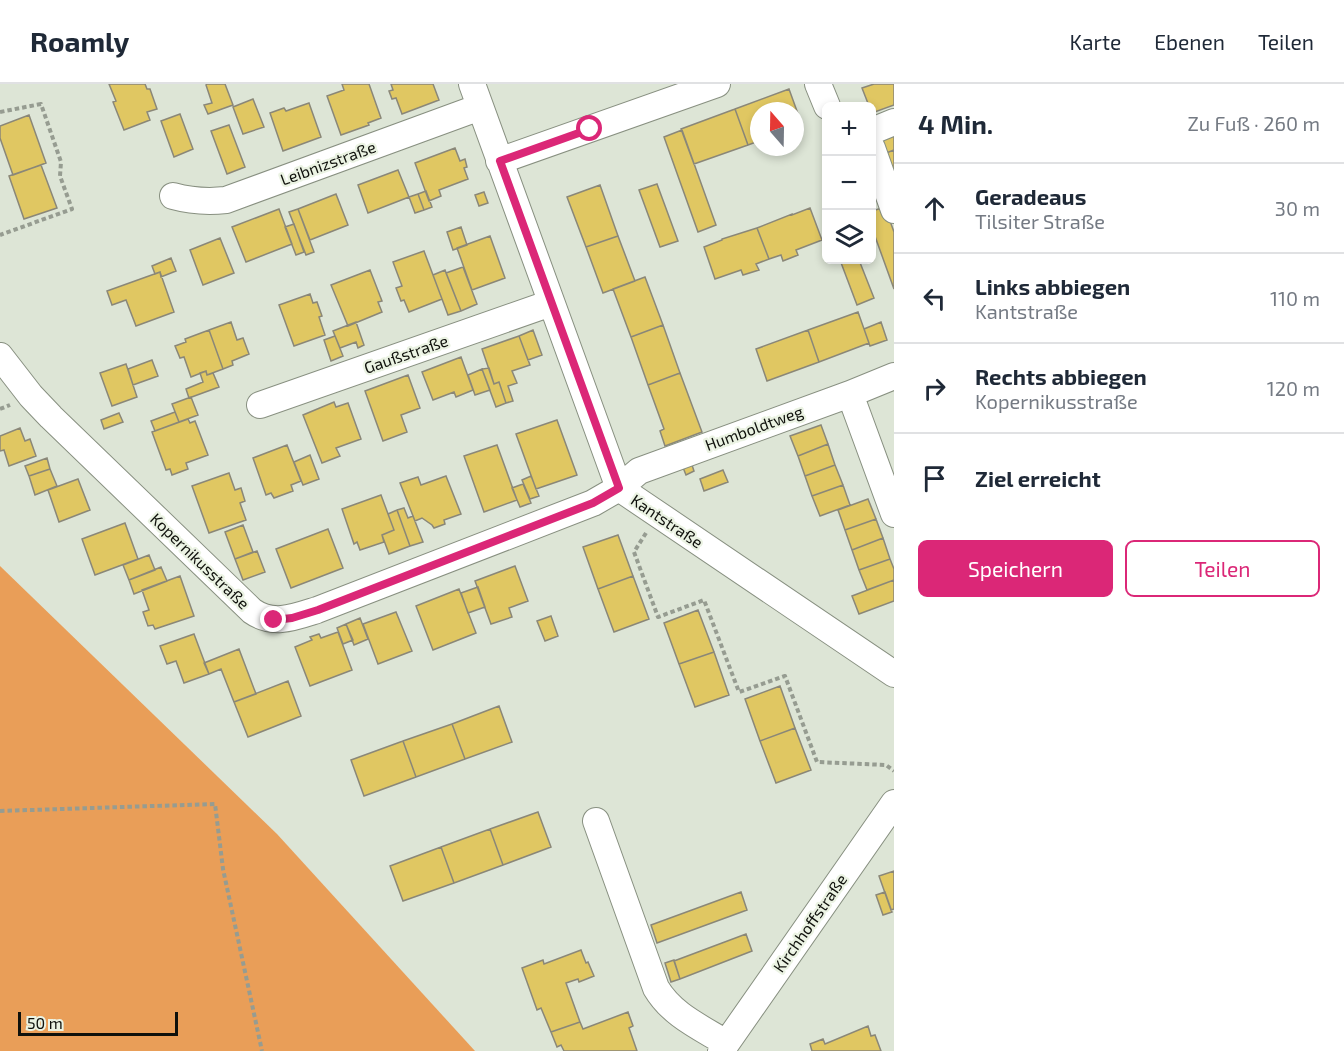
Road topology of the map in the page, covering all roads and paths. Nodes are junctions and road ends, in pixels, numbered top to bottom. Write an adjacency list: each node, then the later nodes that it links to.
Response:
1 (717, 84): 9 (street)
2 (819, 84): 4 (street)
3 (476, 96): 9 (street, Kantstraße); 10 (street, Leibnizstraße)
4 (826, 102)
5 (0, 112): 12 (path)
6 (894, 122): 7 (street)
7 (876, 129)
8 (875, 156): 11 (street)
9 (500, 161): 13 (street, Kantstraße)
10 (173, 196)
11 (894, 210)
12 (0, 235)
13 (551, 303): 17 (street, Gaußstraße); 18 (street, Kantstraße)
14 (0, 356): 18 (street, Kopernikusstraße)
15 (894, 376): 16 (street, Humboldtweg)
16 (850, 394): 18 (street, Humboldtweg); 19 (street)
17 (260, 405)
18 (619, 488): 20 (street, Kantstraße)
19 (894, 514)
20 (657, 515): 21 (street, Kantstraße); 22 (path)
21 (893, 671)
22 (894, 771)
23 (894, 803): 26 (street, Kirchhoffstraße)
24 (0, 812): 27 (path)
25 (596, 821): 26 (street, Kirchhoffstraße)
26 (723, 1047)
27 (262, 1051)

